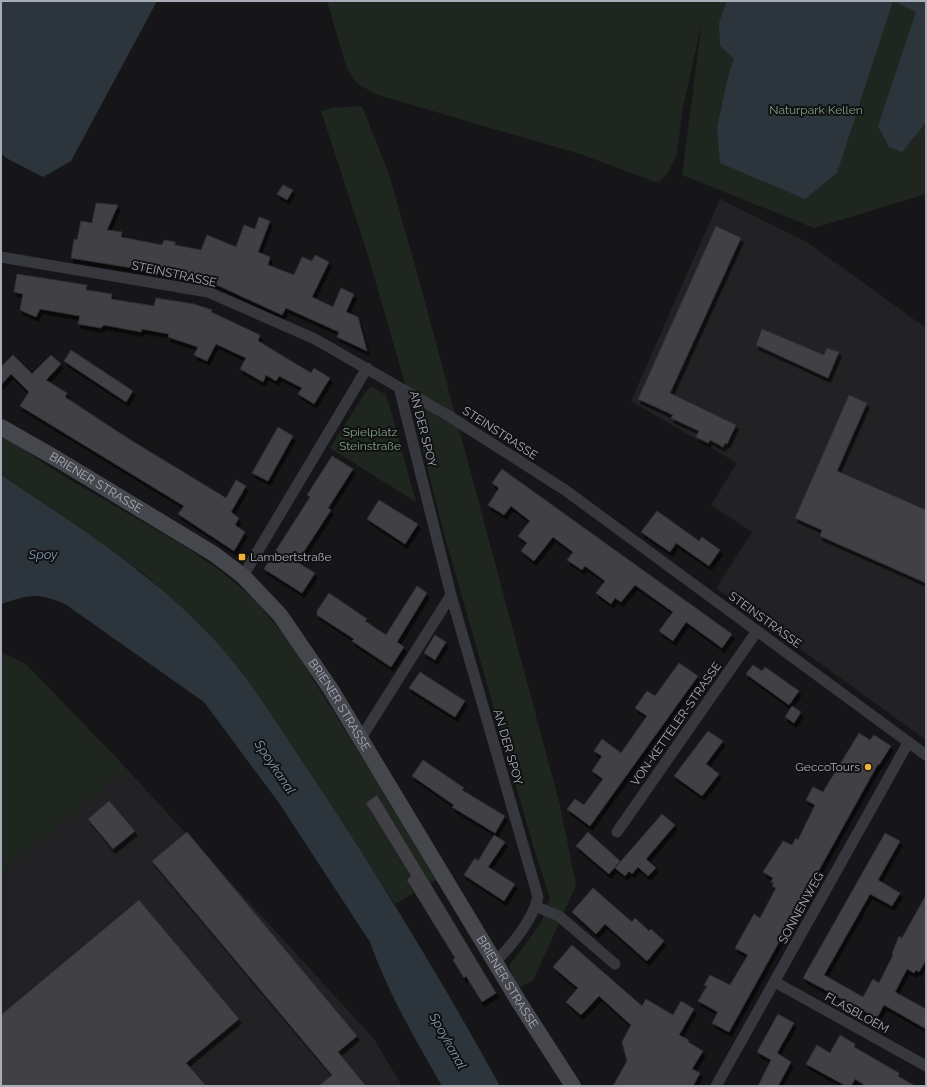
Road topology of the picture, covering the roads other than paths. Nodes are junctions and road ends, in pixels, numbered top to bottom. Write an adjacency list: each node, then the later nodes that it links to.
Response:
1 (1, 257): 2 (street, STEINSTRASSE)
2 (367, 368): 3 (street, STEINSTRASSE); 5 (street)
3 (399, 387): 6 (street, AN DER SPOY); 7 (street, STEINSTRASSE)
4 (1, 427): 5 (street, BRIENER STRASSE)
5 (242, 576): 8 (street, BRIENER STRASSE)
6 (450, 595): 8 (street); 12 (street, AN DER SPOY)
7 (758, 631): 9 (street, STEINSTRASSE); 11 (street, VON-KETTELER-STRASSE)
8 (361, 738): 13 (street, BRIENER STRASSE)
9 (908, 743): 10 (street, STEINSTRASSE); 15 (street, SONNENWEG)
10 (926, 755)
11 (617, 832)
12 (535, 906): 13 (street); 14 (street)
13 (495, 962): 17 (street, BRIENER STRASSE)
14 (615, 964)
15 (775, 982): 16 (street, FLASBLOEM); 18 (street, SONNENWEG)
16 (926, 1066)
17 (572, 1086)
18 (716, 1086)

